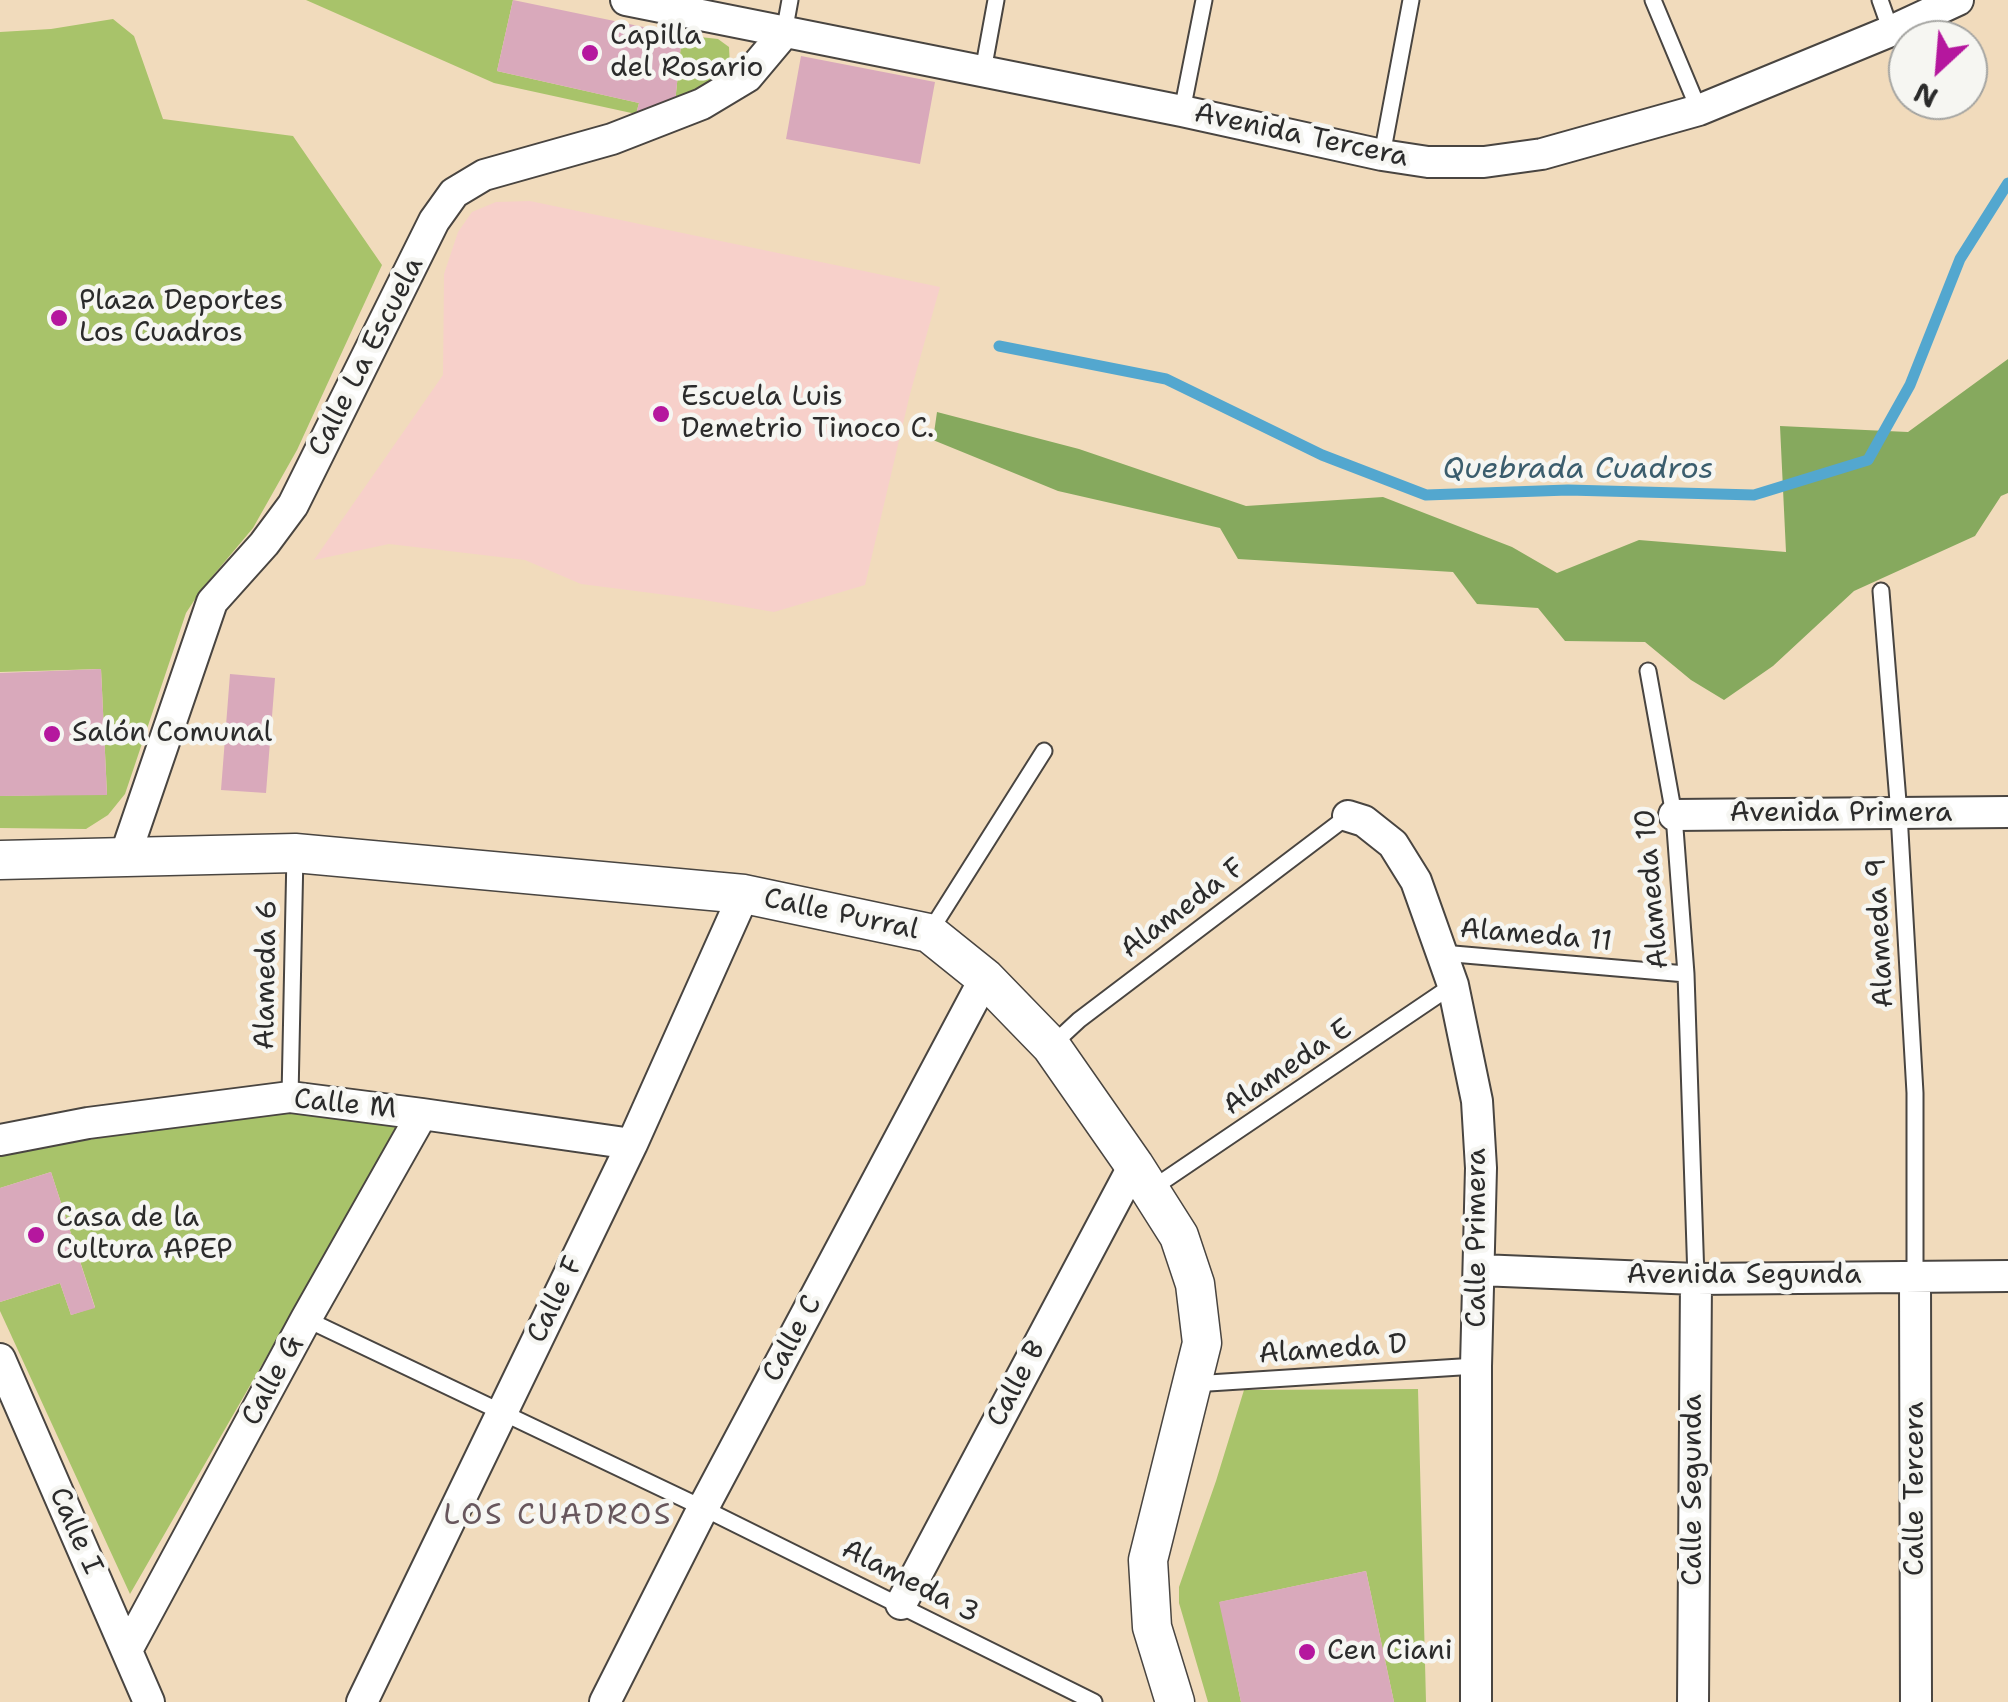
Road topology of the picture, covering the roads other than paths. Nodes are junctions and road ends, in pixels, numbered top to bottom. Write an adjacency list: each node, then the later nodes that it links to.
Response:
1 (626, 0): 10 (street, Avenida Tercera)
2 (790, 0): 10 (lane)
3 (996, 0): 11 (lane)
4 (1204, 0): 13 (lane)
5 (1410, 0): 14 (lane)
6 (1653, 0): 12 (lane)
7 (1958, 0): 8 (street, Avenida Tercera)
8 (1915, 20)
9 (1888, 32): 12 (street, Avenida Tercera)
10 (784, 33): 11 (street, Avenida Tercera); 23 (street, Calle La Escuela)
11 (983, 71): 13 (street, Avenida Tercera)
12 (1699, 110): 14 (street, Avenida Tercera)
13 (1182, 111): 14 (street, Avenida Tercera)
14 (1382, 155)
15 (1881, 592): 19 (lane, Alameda 9)
16 (1648, 671): 21 (lane, Alameda 10)
17 (1044, 751): 26 (lane)
18 (2008, 812): 19 (street, Avenida Primera)
19 (1899, 814): 21 (street, Avenida Primera); 39 (lane, Alameda 9)
20 (1348, 816): 27 (street, Calle Primera); 31 (lane, Alameda F)
21 (1674, 816): 28 (lane, Alameda 10)
22 (295, 854): 23 (street, Calle Purral); 25 (street, Calle Purral); 32 (lane, Alameda 6)
23 (125, 856): 24 (street, Calle Purral)
24 (0, 860)
25 (744, 894): 26 (street, Calle Purral); 35 (street, Calle F)
26 (929, 934): 29 (street, Calle Purral)
27 (1442, 953): 28 (lane, Alameda 11); 30 (street, Calle Primera)
28 (1686, 974): 40 (lane, Alameda 10)
29 (985, 978): 31 (street, Calle Purral); 46 (street, Calle C)
30 (1453, 985): 36 (lane, Alameda E); 37 (street, Calle Primera)
31 (1051, 1046): 36 (street, Calle Purral)
32 (290, 1098): 33 (street, Calle M); 34 (street, Calle M)
33 (422, 1114): 35 (street, Calle M); 41 (street, Calle G)
34 (0, 1140)
35 (632, 1144): 45 (street, Calle F)
36 (1142, 1177): 44 (street, Calle Purral); 47 (street, Calle B)
37 (1480, 1270): 40 (street, Avenida Segunda); 43 (street, Calle Primera)
38 (2008, 1276): 39 (street, Avenida Segunda)
39 (1915, 1277): 40 (street, Avenida Segunda); 56 (street, Calle Tercera)
40 (1696, 1279): 55 (street, Calle Segunda)
41 (306, 1319): 45 (lane, Alameda 3); 48 (street, Calle G)
42 (0, 1359): 48 (street, Calle I)
43 (1476, 1366): 44 (lane, Alameda D); 54 (street, Calle Primera)
44 (1193, 1384): 53 (street, Calle Purral)
45 (503, 1411): 46 (lane, Alameda 3); 50 (street, Calle F)
46 (703, 1508): 47 (lane, Alameda 3); 51 (street, Calle C)
47 (901, 1604): 52 (lane, Alameda 3)
48 (127, 1650): 49 (street, Calle I)
49 (150, 1702)
50 (362, 1702)
51 (605, 1702)
52 (1094, 1702)
53 (1174, 1702)
54 (1476, 1702)
55 (1693, 1702)
56 (1916, 1702)

